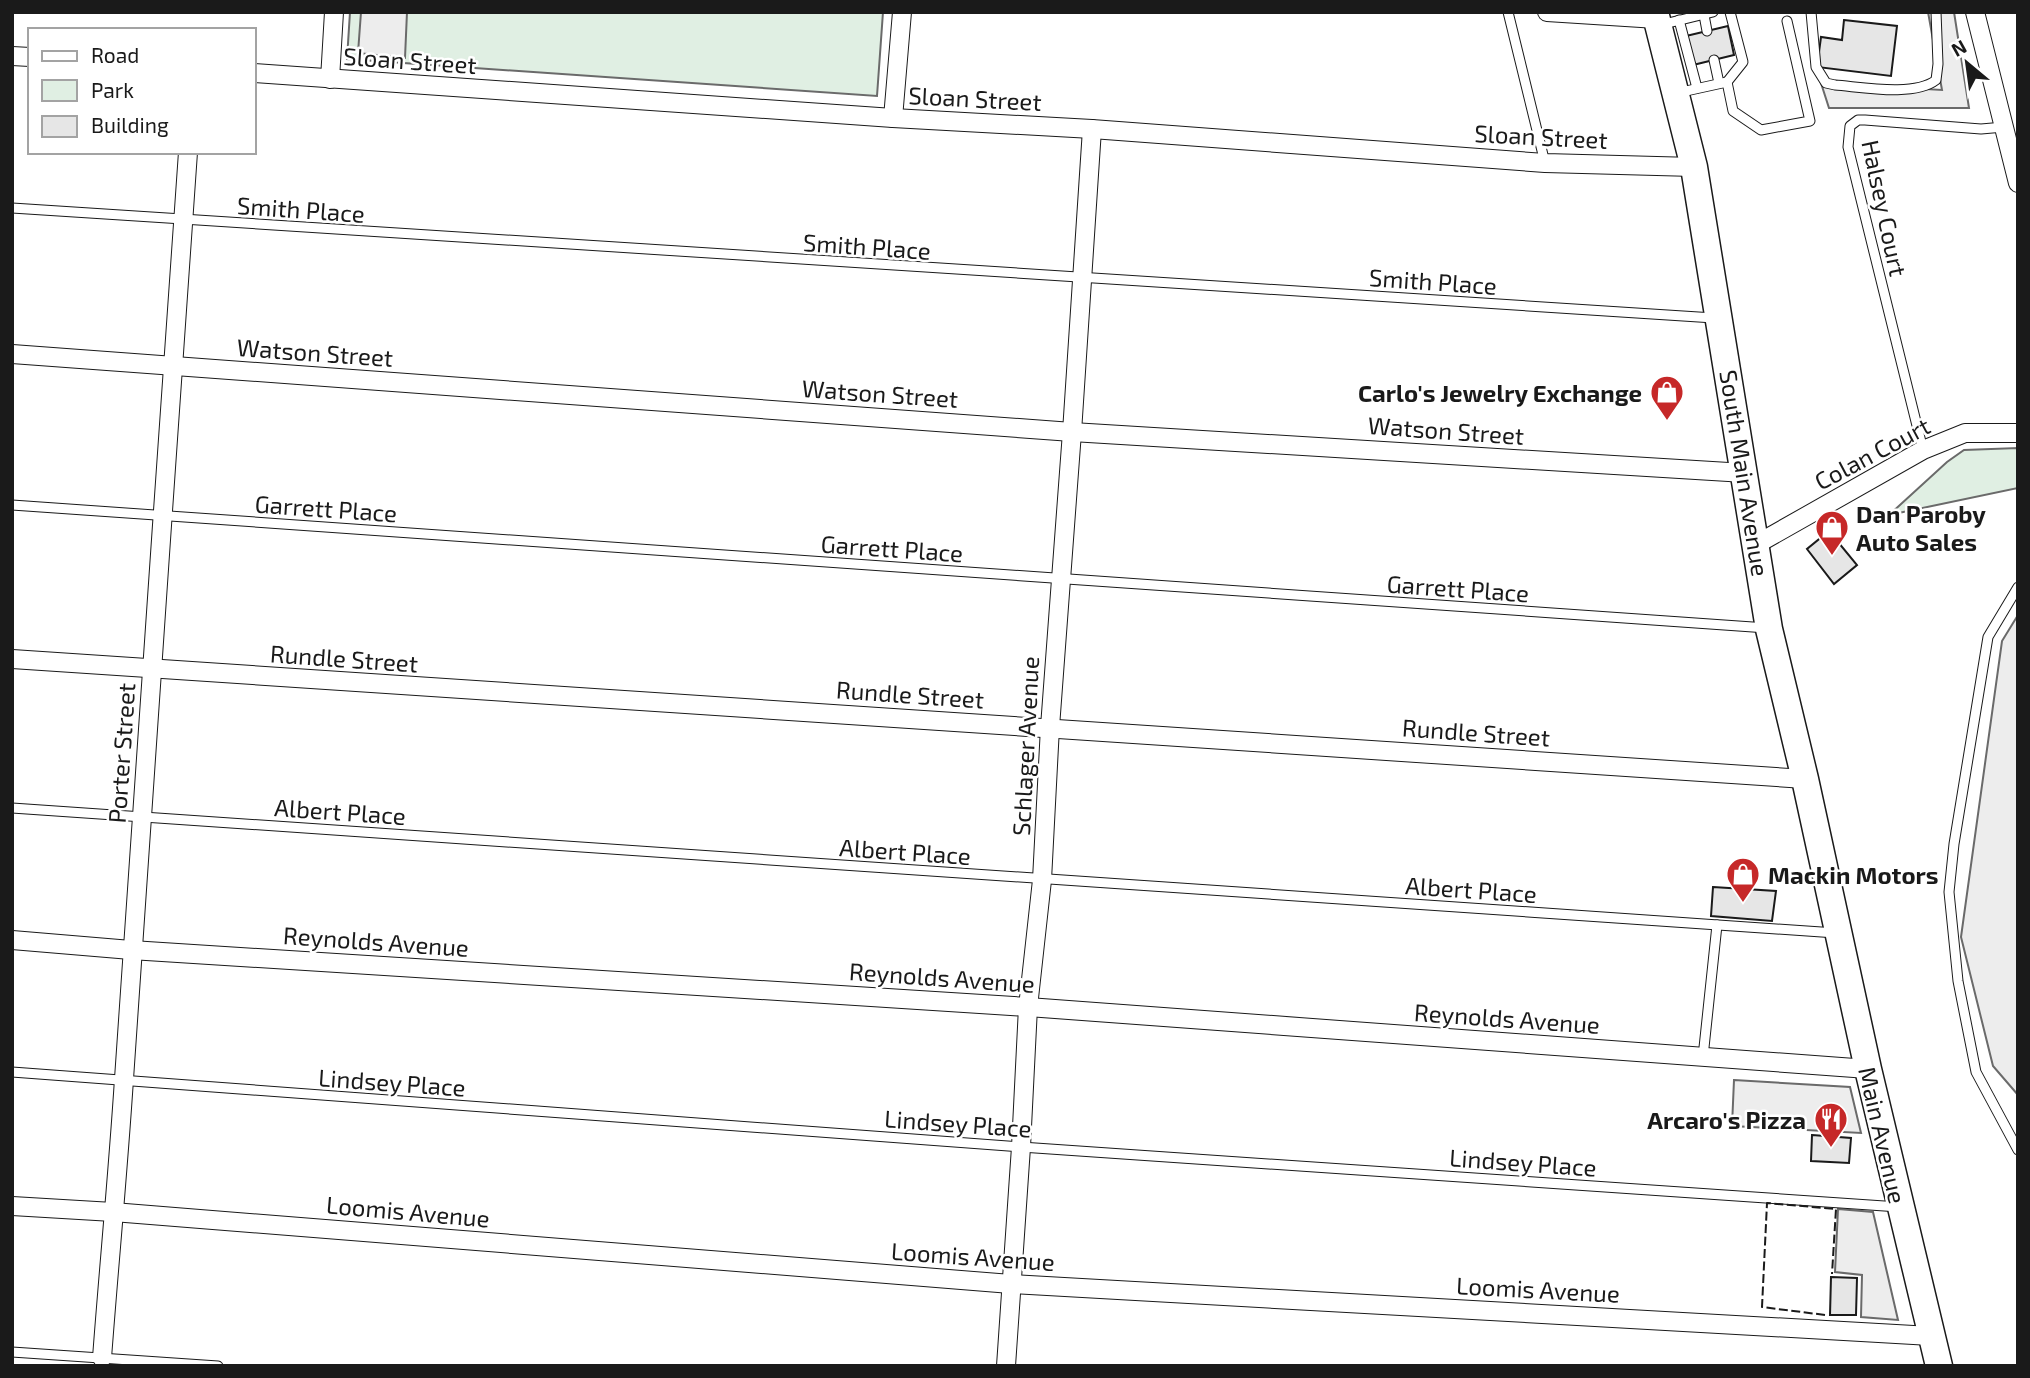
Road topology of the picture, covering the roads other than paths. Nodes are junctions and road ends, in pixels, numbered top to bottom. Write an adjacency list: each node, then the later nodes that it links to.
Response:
1 (334, 12): 15 (street)
2 (902, 12): 18 (street)
3 (1508, 12): 22 (lane)
4 (1547, 12): 10 (street)
5 (1730, 12): 16 (lane)
6 (1811, 12): 7 (lane)
7 (1936, 12)
8 (1975, 12): 19 (street)
9 (1708, 13): 10 (lane); 12 (lane)
10 (1663, 19): 17 (main road, South Main Avenue)
11 (1787, 21): 16 (lane)
12 (1707, 31)
13 (1714, 60): 16 (lane)
14 (256, 74): 15 (street, Sloan Street)
15 (330, 79): 18 (street, Sloan Street)
16 (1723, 82): 17 (lane)
17 (1686, 91): 23 (main road, South Main Avenue)
18 (893, 118): 20 (street, Sloan Street)
19 (2004, 127): 24 (street); 33 (lane, Halsey Court)
20 (1092, 129): 22 (street, Sloan Street); 27 (street, Schlager Avenue)
21 (188, 154): 26 (street, Porter Street)
22 (1545, 163): 23 (street, Sloan Street)
23 (1694, 167): 28 (main road, South Main Avenue)
24 (2018, 183)
25 (12, 208): 26 (lane, Smith Place)
26 (184, 221): 27 (lane, Smith Place); 30 (street, Porter Street)
27 (1081, 279): 28 (lane, Smith Place); 31 (street, Schlager Avenue)
28 (1719, 318): 34 (main road, South Main Avenue)
29 (12, 354): 30 (street, Watson Street)
30 (172, 367): 31 (street, Watson Street); 36 (street, Porter Street)
31 (1072, 432): 34 (street, Watson Street); 38 (street, Schlager Avenue)
32 (2018, 433): 33 (street, Colan Court)
33 (1923, 450): 37 (street, Colan Court)
34 (1745, 473): 37 (main road, South Main Avenue)
35 (12, 505): 36 (lane, Garrett Place)
36 (164, 516): 38 (lane, Garrett Place); 42 (street, Porter Street)
37 (1757, 544): 40 (main road, South Main Avenue)
38 (1060, 579): 40 (lane, Garrett Place); 43 (street, Schlager Avenue)
39 (2018, 587): 58 (lane)
40 (1769, 629): 44 (main road, South Main Avenue)
41 (12, 659): 42 (street, Rundle Street)
42 (152, 670): 43 (street, Rundle Street); 46 (street, Porter Street)
43 (1050, 727): 44 (street, Rundle Street); 47 (street, Schlager Avenue)
44 (1805, 779): 49 (main road, South Main Avenue)
45 (12, 808): 46 (lane, Albert Place)
46 (141, 817): 47 (lane, Albert Place); 51 (street, Porter Street)
47 (1042, 880): 48 (lane, Albert Place); 52 (street, Schlager Avenue)
48 (1717, 925): 49 (lane, Albert Place); 53 (lane)
49 (1838, 933): 54 (main road, Main Avenue)
50 (12, 940): 51 (street, Reynolds Avenue)
51 (131, 950): 52 (street, Reynolds Avenue); 56 (street, Porter Street)
52 (1028, 1007): 53 (street, Reynolds Avenue); 57 (street, Schlager Avenue)
53 (1703, 1057): 54 (street, Reynolds Avenue)
54 (1867, 1069): 60 (main road, Main Avenue)
55 (12, 1072): 56 (lane, Lindsey Place)
56 (124, 1082): 57 (lane, Lindsey Place); 61 (street, Porter Street)
57 (1021, 1147): 60 (lane, Lindsey Place); 62 (street, Schlager Avenue)
58 (2018, 1150)
59 (12, 1206): 61 (street, Loomis Avenue)
60 (1900, 1208): 63 (main road, Main Avenue)
61 (113, 1212): 62 (street, Loomis Avenue); 65 (street, Porter Street)
62 (1011, 1284): 63 (street, Loomis Avenue); 67 (street, Schlager Avenue)
63 (1931, 1336): 68 (main road, Main Avenue)
64 (12, 1352): 65 (lane)
65 (102, 1358): 66 (lane)
66 (218, 1366)
67 (1006, 1366)
68 (1938, 1366)

